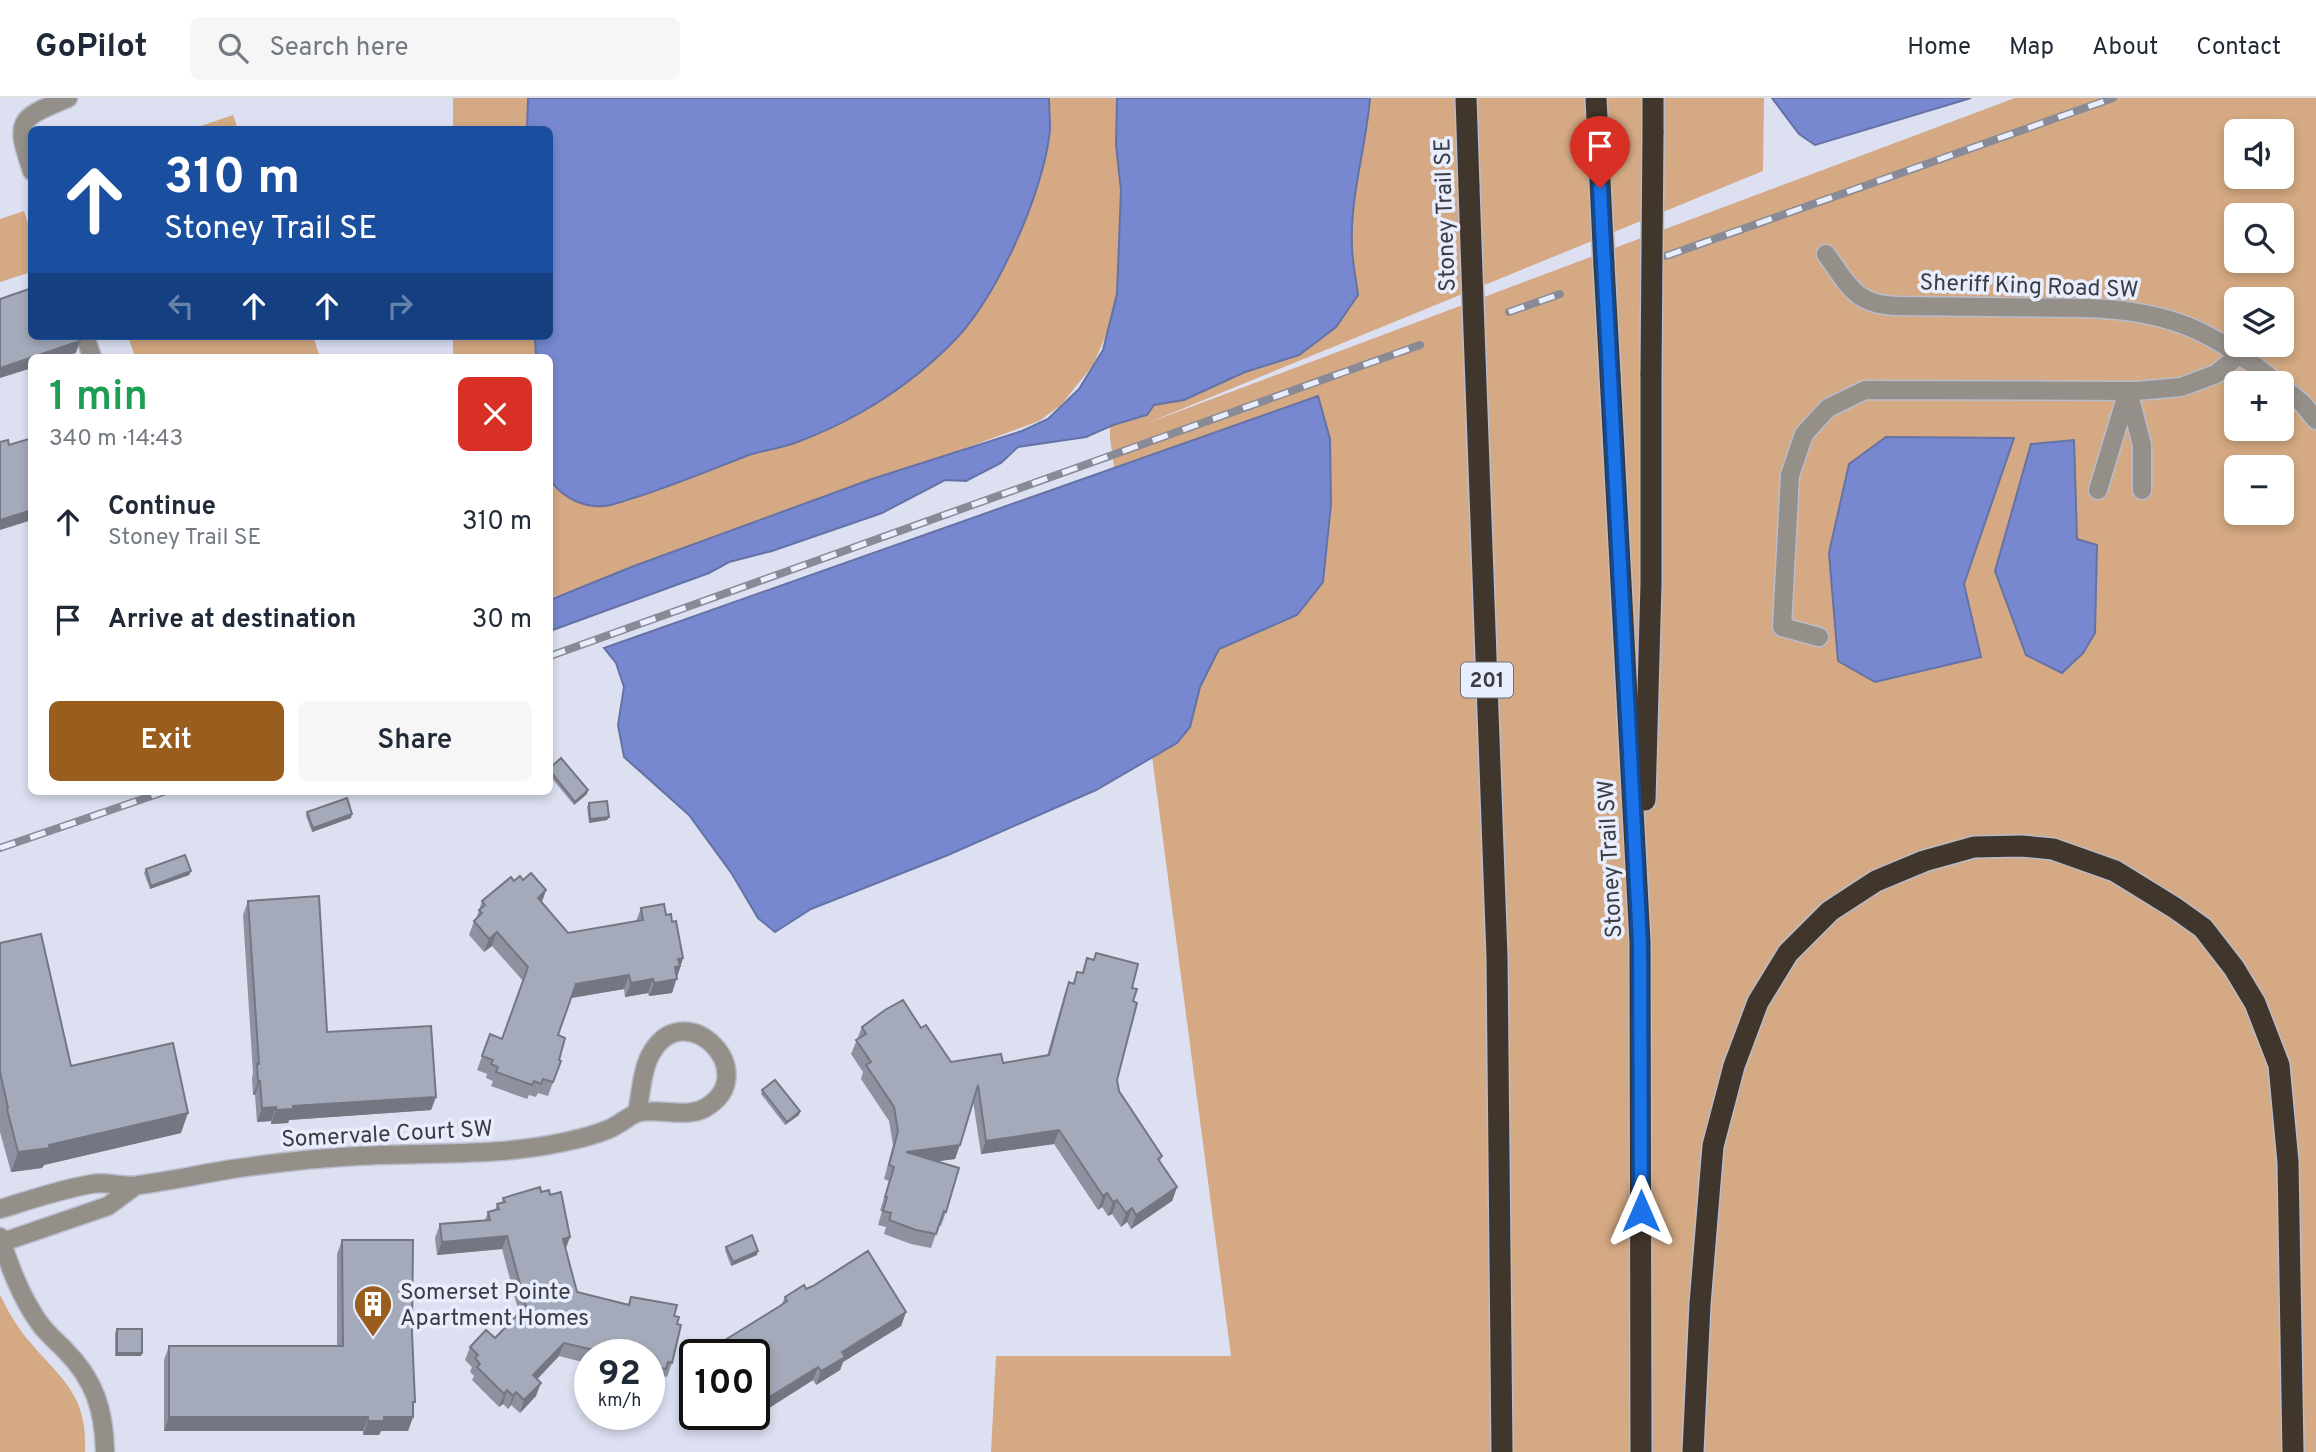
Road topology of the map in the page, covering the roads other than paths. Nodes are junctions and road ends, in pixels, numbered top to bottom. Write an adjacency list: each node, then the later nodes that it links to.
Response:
1 (68, 98): 5 (street)
2 (1466, 98): 24 (highway, Stoney Trail SE / 201, bridge)
3 (1596, 98): 17 (highway, Stoney Trail SW, bridge)
4 (1653, 98): 17 (highway, bridge)
5 (28, 159)
6 (1826, 254): 7 (street, Sheriff King Road SW)
7 (2224, 345)
8 (2237, 357): 11 (street)
9 (2242, 357): 10 (street, Sheriff King Road SW)
10 (2261, 371)
11 (2128, 391): 14 (street); 15 (street); 16 (street)
12 (2294, 397): 13 (street)
13 (2316, 420)
14 (2098, 490)
15 (2142, 490)
16 (1819, 637)
17 (1640, 942): 25 (highway, Stoney Trail SW)
18 (637, 1113): 18 (street, Somervale Court SW); 19 (street, Somervale Court SW)
19 (135, 1186): 20 (street, Somervale Court SW); 21 (street, Somervale Court SW)
20 (0, 1209)
21 (1, 1241): 23 (street)
22 (2293, 1376): 26 (highway); 27 (highway); 28 (highway)
23 (105, 1452)
24 (1502, 1452)
25 (1642, 1452)
26 (1693, 1452)
27 (2280, 1452)
28 (2293, 1452)

